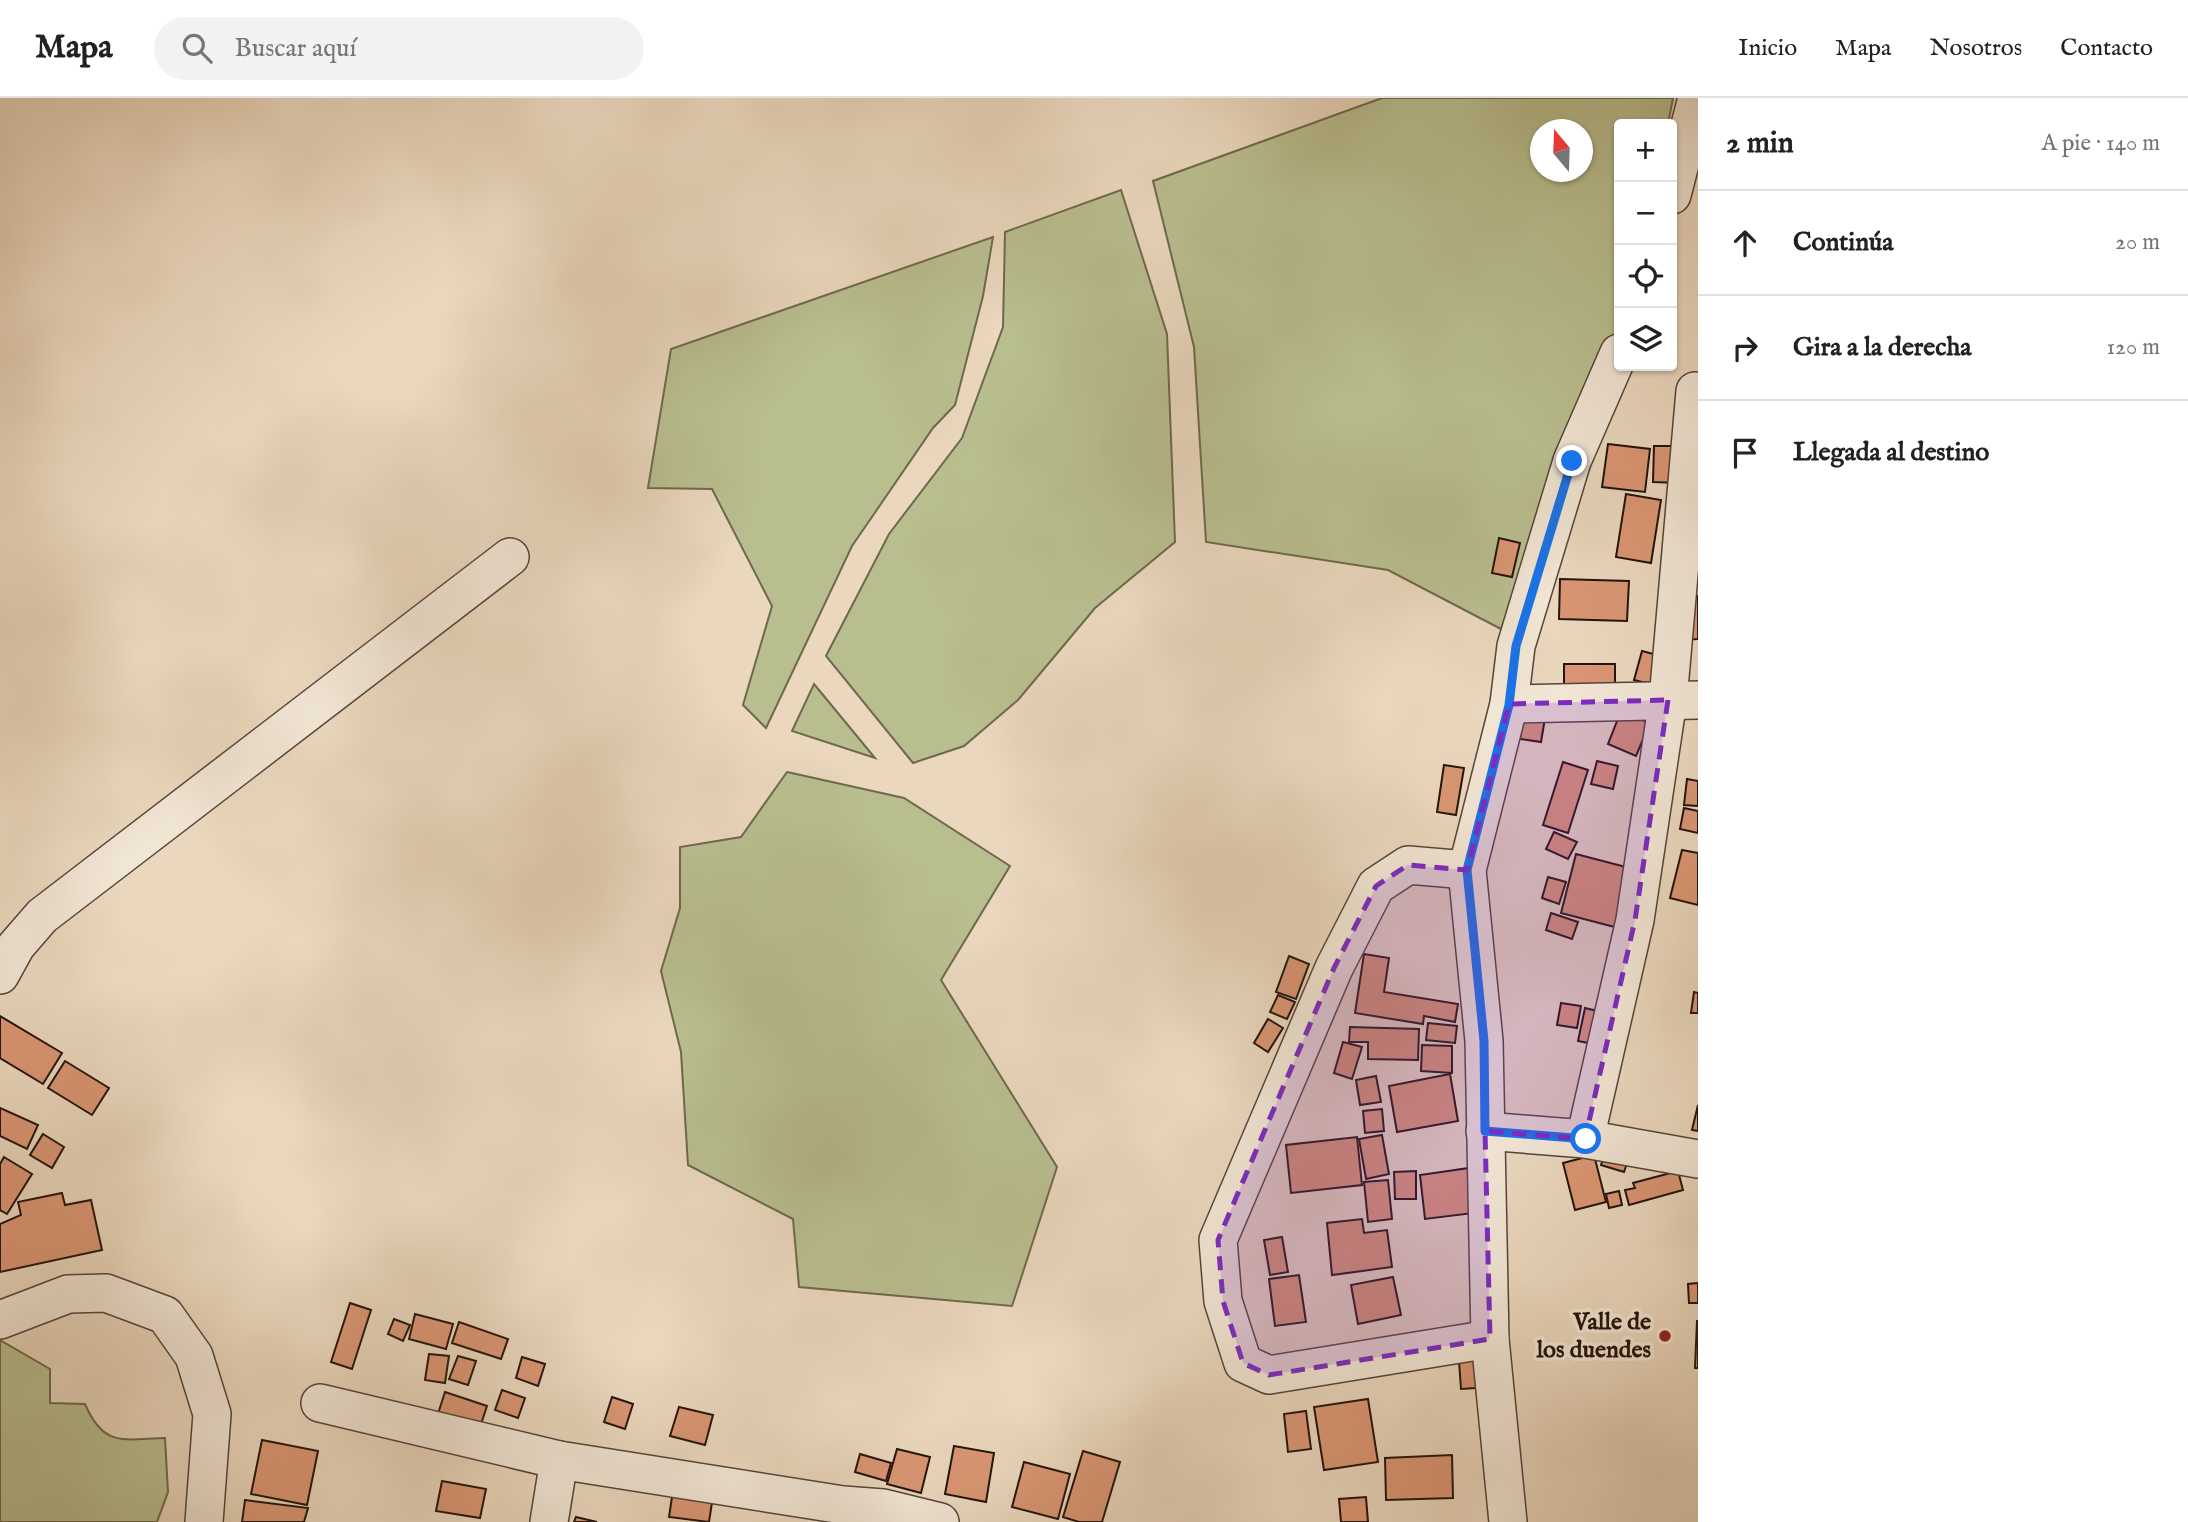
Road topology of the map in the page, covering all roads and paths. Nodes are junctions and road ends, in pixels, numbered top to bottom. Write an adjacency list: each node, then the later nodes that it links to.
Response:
1 (1697, 98): 2 (street)
2 (1675, 182)
3 (1614, 364): 7 (street)
4 (1697, 389): 6 (street)
5 (510, 557): 9 (street)
6 (1683, 700): 7 (street); 11 (street)
7 (1509, 705): 8 (street)
8 (1467, 870): 10 (street); 14 (street)
9 (0, 975)
10 (1485, 1131): 11 (street); 14 (street)
11 (1586, 1139): 12 (street)
12 (1698, 1159)
13 (0, 1320): 18 (street)
14 (1490, 1339): 21 (street)
15 (320, 1403): 16 (street)
16 (559, 1460): 17 (street); 19 (street)
17 (841, 1514): 20 (street)
18 (204, 1522)
19 (549, 1522)
20 (940, 1522)
21 (1508, 1522)

